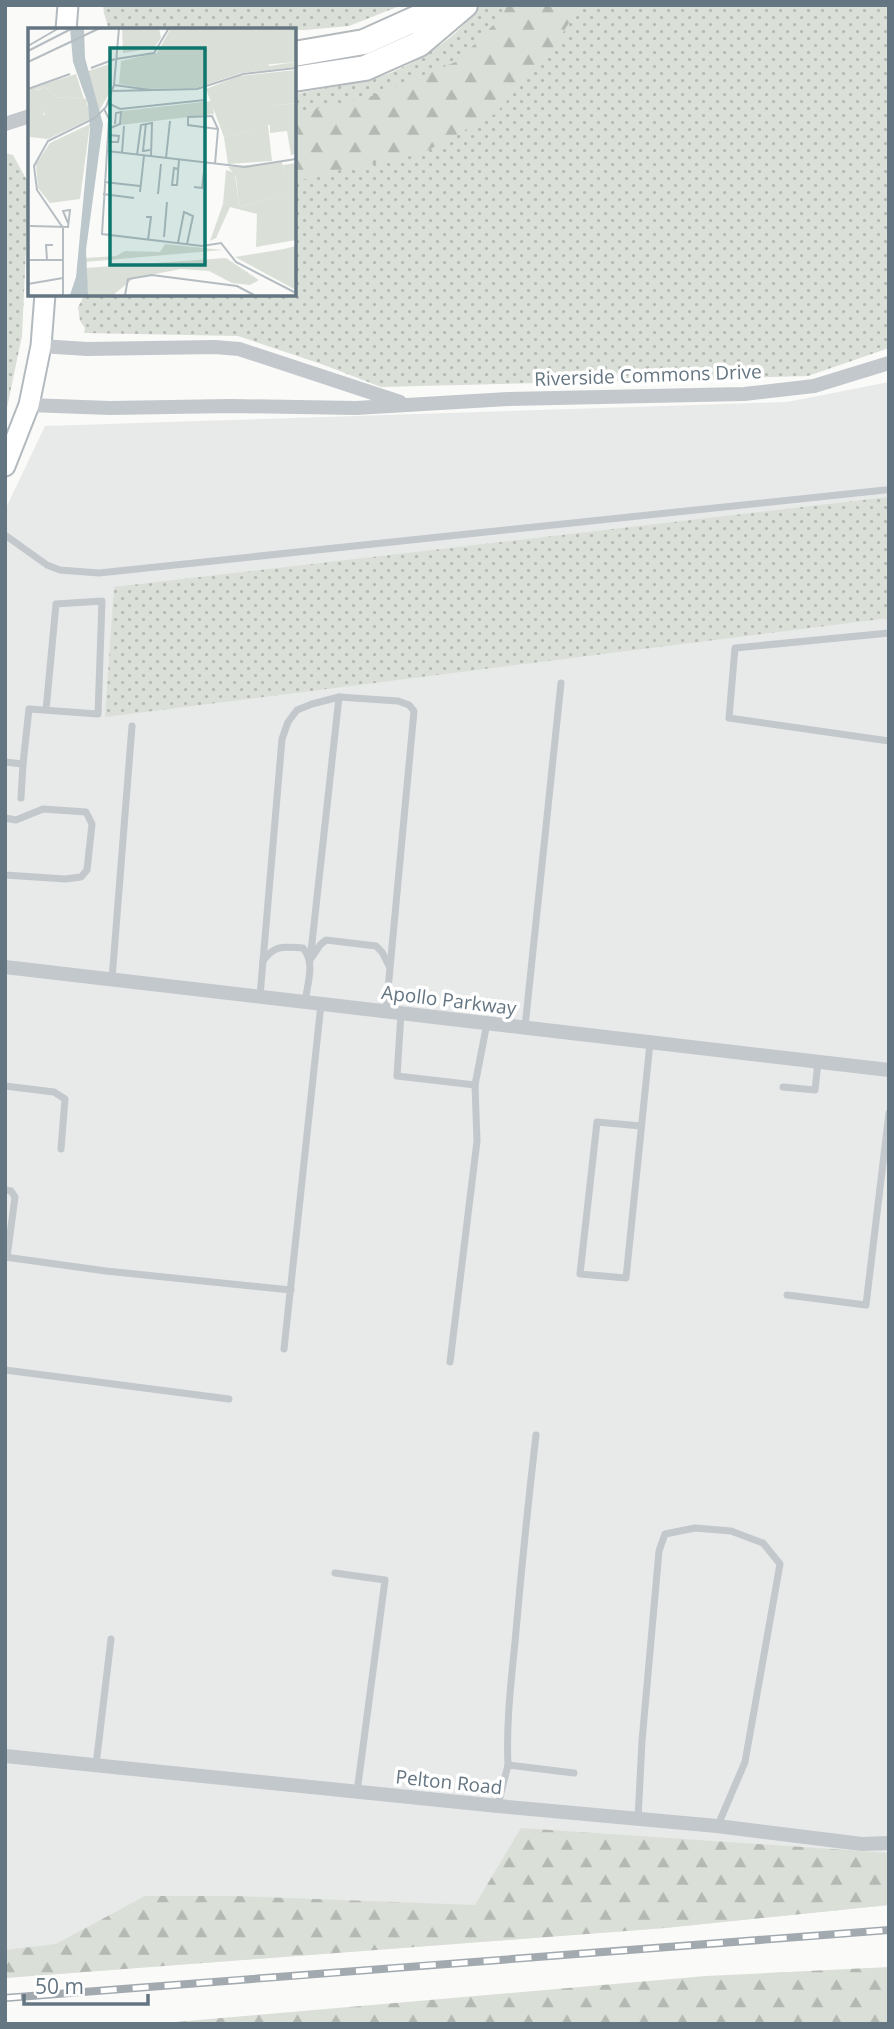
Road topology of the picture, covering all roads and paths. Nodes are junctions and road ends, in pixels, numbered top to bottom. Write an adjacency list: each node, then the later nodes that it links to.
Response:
1 (68, 5): 4 (street)
2 (438, 5): 5 (highway)
3 (465, 5): 6 (highway)
4 (66, 28)
5 (296, 54)
6 (296, 79)
7 (28, 117): 8 (street)
8 (5, 124)
9 (45, 296): 10 (street)
10 (41, 346): 12 (street, Riverside Commons Drive); 13 (street)
11 (889, 363): 12 (street, Riverside Commons Drive)
12 (405, 404): 13 (street, Riverside Commons Drive)
13 (29, 405): 14 (street)
14 (5, 466)
15 (886, 490): 16 (lane)
16 (5, 535)
17 (889, 633): 22 (lane)
18 (561, 683): 38 (lane)
19 (339, 697): 28 (lane); 29 (lane); 31 (lane)
20 (46, 710): 20 (lane); 24 (lane)
21 (132, 726): 32 (lane)
22 (889, 741)
23 (5, 762): 24 (lane)
24 (23, 764): 25 (lane)
25 (21, 798)
26 (5, 818): 27 (lane)
27 (5, 875)
28 (310, 961): 29 (lane); 31 (lane); 34 (lane)
29 (263, 962): 33 (lane)
30 (5, 967): 32 (street, Apollo Parkway)
31 (390, 968): 36 (lane)
32 (112, 980): 33 (street, Apollo Parkway)
33 (260, 997): 34 (street, Apollo Parkway)
34 (305, 1002): 35 (street, Apollo Parkway)
35 (321, 1004): 36 (street, Apollo Parkway); 50 (lane)
36 (393, 1012): 37 (street, Apollo Parkway); 42 (lane)
37 (487, 1023): 38 (street, Apollo Parkway); 42 (lane)
38 (525, 1028): 39 (street, Apollo Parkway)
39 (650, 1042): 40 (street, Apollo Parkway); 46 (lane)
40 (818, 1062): 41 (street, Apollo Parkway); 44 (lane)
41 (889, 1070)
42 (475, 1085): 53 (lane)
43 (5, 1086): 47 (lane)
44 (783, 1087)
45 (889, 1113): 51 (lane)
46 (641, 1126): 46 (lane)
47 (61, 1149)
48 (5, 1190): 49 (lane)
49 (6, 1257): 50 (lane)
50 (291, 1290): 52 (lane)
51 (787, 1296)
52 (285, 1349)
53 (450, 1362)
54 (5, 1370): 55 (lane)
55 (229, 1399)
56 (536, 1435): 61 (lane)
57 (335, 1573): 63 (lane)
58 (111, 1639): 60 (lane)
59 (5, 1756): 60 (street, Pelton Road)
60 (96, 1765): 63 (street, Pelton Road)
61 (508, 1765): 62 (lane); 64 (lane)
62 (574, 1773)
63 (357, 1792): 64 (street, Pelton Road)
64 (498, 1806): 65 (street, Pelton Road)
65 (638, 1819): 66 (street, Pelton Road); 66 (lane)
66 (717, 1826): 67 (street, Pelton Road)
67 (889, 1843)

